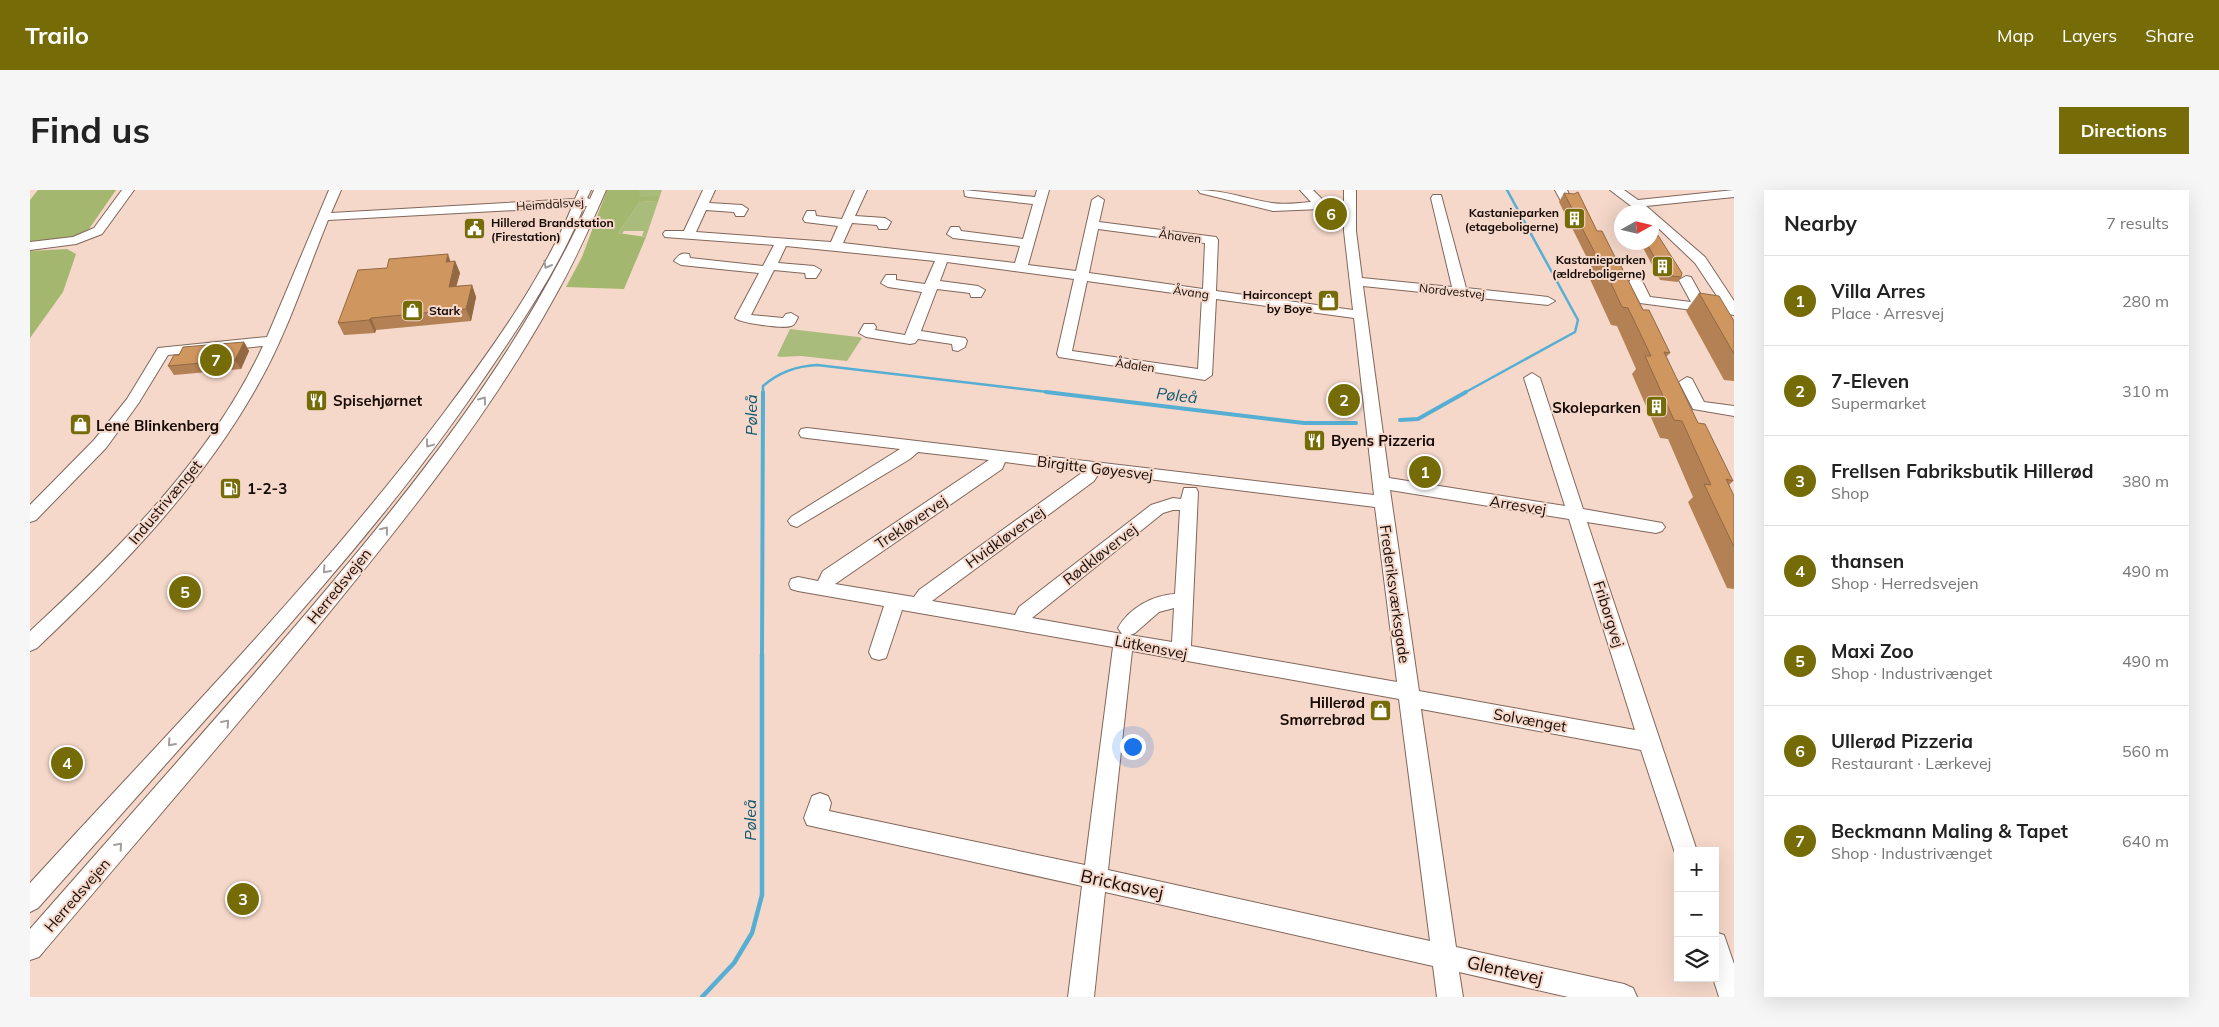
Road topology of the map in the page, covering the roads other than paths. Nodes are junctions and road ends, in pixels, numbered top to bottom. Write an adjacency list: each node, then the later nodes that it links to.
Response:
1 (128, 190): 32 (street)
2 (334, 190): 22 (street, Industrivænget)
3 (709, 190): 18 (street)
4 (861, 190): 23 (street)
5 (970, 190): 10 (street)
6 (1204, 190): 17 (street)
7 (1306, 190): 17 (street)
8 (1350, 190): 19 (street, Frederiksværksgade)
9 (1616, 190): 16 (street)
10 (1004, 193): 12 (street)
11 (1734, 193): 16 (street)
12 (1042, 195): 31 (street)
13 (588, 197): 22 (street, Heimdalsvej); 87 (street, Herredsvejen, one-way to 87); 88 (street, Herredsvejen, one-way to 13)
14 (1437, 198): 45 (street)
15 (1098, 200): 25 (street)
16 (1635, 204)
17 (1321, 205): 19 (street)
18 (702, 206): 20 (street); 29 (street)
19 (1348, 209): 42 (street, Frederiksværksgade)
20 (740, 213)
21 (811, 214): 23 (street)
22 (325, 215): 55 (street, Industrivænget)
23 (847, 221): 26 (street); 33 (street)
24 (1659, 222): 50 (street)
25 (1092, 225): 39 (street); 47 (street, Åhaven)
26 (883, 226)
27 (955, 230): 31 (street)
28 (669, 234): 29 (street, Åvang)
29 (688, 234): 30 (street, Åvang)
30 (782, 242): 33 (street, Åvang); 36 (street)
31 (1028, 243): 37 (street)
32 (30, 246)
33 (834, 247): 35 (street, Åvang)
34 (684, 257): 36 (street)
35 (942, 259): 37 (street, Åvang); 44 (street)
36 (768, 268): 38 (street); 52 (street)
37 (1020, 269): 39 (street, Åvang)
38 (811, 275)
39 (1081, 277): 47 (street, Åvang); 47 (street, Ådalen)
40 (891, 278): 44 (street)
41 (1686, 280): 49 (street)
42 (1356, 281): 45 (street, Nordvestvej); 51 (street, Frederiksværksgade)
43 (1636, 282): 49 (street)
44 (932, 286): 46 (street); 54 (street)
45 (1460, 291): 48 (street, Nordvestvej)
46 (976, 294)
47 (1209, 295): 51 (street, Åvang)
48 (1548, 301)
49 (1701, 307): 50 (street)
50 (1734, 311)
51 (1361, 315): 65 (street, Frederiksværksgade)
52 (791, 317)
53 (869, 327): 54 (street)
54 (912, 334): 56 (street)
55 (273, 341): 69 (street); 79 (street, Industrivænget)
56 (958, 347)
57 (1532, 378): 68 (street, Friborgvej)
58 (1687, 382): 59 (street)
59 (1734, 411)
60 (807, 433): 61 (street, Birgitte Gøyesvej)
61 (912, 447): 62 (street, Birgitte Gøyesvej); 70 (street)
62 (998, 456): 63 (street, Birgitte Gøyesvej); 73 (street, Trekløvervej)
63 (1093, 469): 64 (street, Birgitte Gøyesvej); 76 (street, Hvidkløvervej)
64 (1191, 479): 66 (street, Birgitte Gøyesvej); 67 (street)
65 (1381, 483): 66 (street, Frederiksværksgade); 68 (street, Arresvej)
66 (1383, 502): 82 (street, Frederiksværksgade)
67 (1189, 505): 75 (street); 77 (street, Rødkløvervej)
68 (1576, 515): 71 (street, Arresvej); 83 (street, Friborgvej)
69 (30, 516)
70 (797, 521)
71 (1656, 527)
72 (798, 584): 73 (street, Lütkensvej)
73 (823, 588): 74 (street, Lütkensvej)
74 (894, 601): 76 (street, Lütkensvej); 80 (street)
75 (1184, 601): 78 (street); 81 (street)
76 (918, 606): 77 (street, Lütkensvej)
77 (1020, 623): 78 (street, Lütkensvej)
78 (1126, 635): 81 (street, Lütkensvej); 86 (street)
79 (30, 643)
80 (879, 652)
81 (1181, 653): 82 (street, Lütkensvej)
82 (1409, 695): 83 (street, Solvænget); 89 (street, Frederiksværksgade)
83 (1650, 742): 85 (street, Friborgvej)
84 (820, 803): 86 (street, Brickasvej)
85 (1684, 847)
86 (1095, 878): 89 (street, Brickasvej); 91 (street)
87 (30, 900)
88 (30, 948)
89 (1444, 956): 92 (street, Frederiksværksgade); 93 (street, Glentevej)
90 (1719, 956): 94 (street)
91 (1082, 997)
92 (1450, 997)
93 (1624, 997)
94 (1732, 997)

